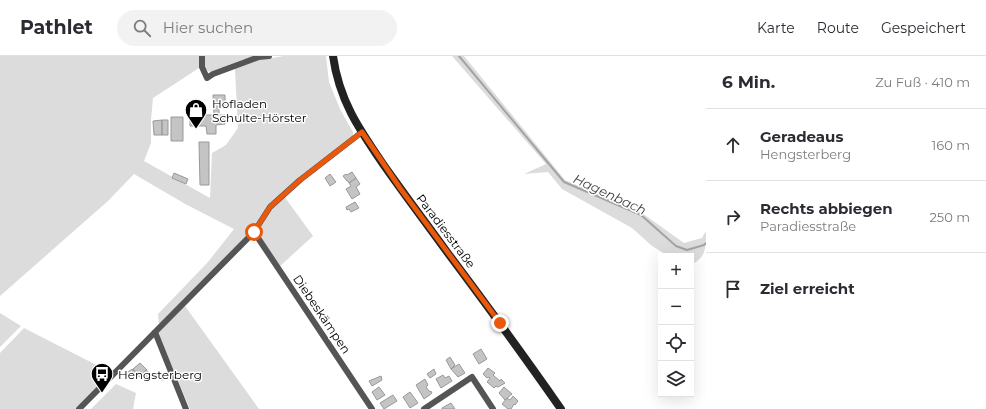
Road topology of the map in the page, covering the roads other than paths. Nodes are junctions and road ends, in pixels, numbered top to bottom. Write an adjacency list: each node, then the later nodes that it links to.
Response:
1 (202, 56): 2 (street)
2 (269, 56)
3 (333, 56): 4 (main road, Paradiesstraße)
4 (362, 132): 5 (street); 12 (main road, Paradiesstraße)
5 (254, 232): 6 (street); 9 (street, Diebeskämpen)
6 (155, 332): 7 (street); 8 (street)
7 (79, 409)
8 (186, 409)
9 (372, 409)
10 (424, 409): 11 (street)
11 (493, 409)
12 (561, 409)

